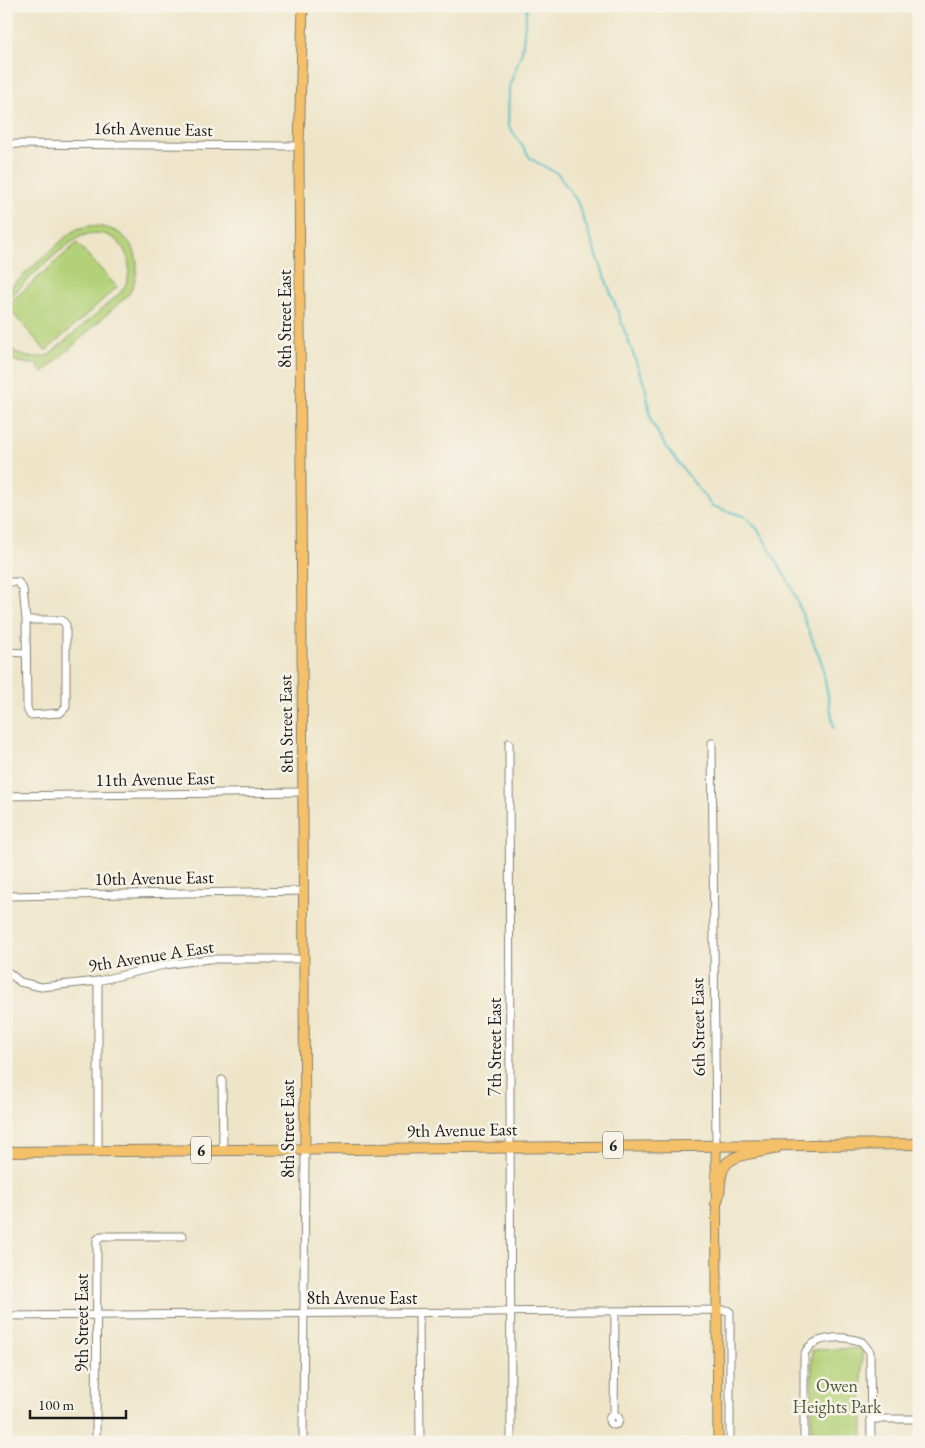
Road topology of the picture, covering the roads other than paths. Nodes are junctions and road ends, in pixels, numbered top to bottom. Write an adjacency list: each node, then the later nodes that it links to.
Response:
1 (303, 6): 3 (main road, 8th Street East)
2 (6, 144): 3 (street, 16th Avenue East)
3 (299, 146): 10 (main road, 8th Street East)
4 (6, 582): 5 (street)
5 (26, 620): 7 (street); 7 (street)
6 (6, 652): 7 (street)
7 (25, 652)
8 (509, 743): 21 (street, 7th Street East)
9 (712, 743): 19 (street, 6th Street East)
10 (303, 792): 11 (street, 11th Avenue East); 12 (main road, 8th Street East)
11 (6, 796)
12 (303, 891): 13 (street, 10th Avenue East); 14 (main road, 8th Street East)
13 (6, 896)
14 (303, 959): 16 (street, 9th Avenue A East); 22 (main road, 8th Street East)
15 (8, 972): 16 (street, 9th Avenue A East)
16 (98, 980): 24 (street)
17 (222, 1080): 23 (street)
18 (919, 1144): 20 (highway, 9th Avenue East / 6)
19 (716, 1145): 20 (highway, 9th Avenue East / 6); 21 (highway, 9th Avenue East / 6); 26 (main road, 6th Street East)
20 (787, 1145): 26 (highway)
21 (511, 1146): 22 (highway, 9th Avenue East / 6); 31 (street, 7th Street East)
22 (304, 1148): 23 (highway, 9th Avenue East / 6); 32 (street, 8th Street East)
23 (223, 1149): 24 (highway, 9th Avenue East / 6)
24 (98, 1151): 25 (highway, 9th Avenue East / 6)
25 (6, 1152)
26 (716, 1202): 28 (main road, 6th Street East)
27 (183, 1236): 34 (street, 9th Street East)
28 (717, 1310): 29 (street, 8th Avenue East); 42 (main road, 6th Street East); 43 (street)
29 (616, 1312): 31 (street, 8th Avenue East); 35 (street)
30 (419, 1313): 31 (street, 8th Avenue East); 32 (street, 8th Avenue East); 40 (street)
31 (510, 1313): 41 (street, 7th Street East)
32 (304, 1314): 34 (street, 8th Avenue East); 39 (street, 8th Street East)
33 (6, 1316): 34 (street, 8th Avenue East)
34 (97, 1316): 38 (street, 9th Street East)
35 (614, 1415)
36 (871, 1418): 37 (street); 44 (street); 45 (street)
37 (919, 1419)
38 (96, 1442)
39 (303, 1442)
40 (420, 1442)
41 (511, 1442)
42 (718, 1442)
43 (730, 1442)
44 (804, 1442)
45 (871, 1442)

